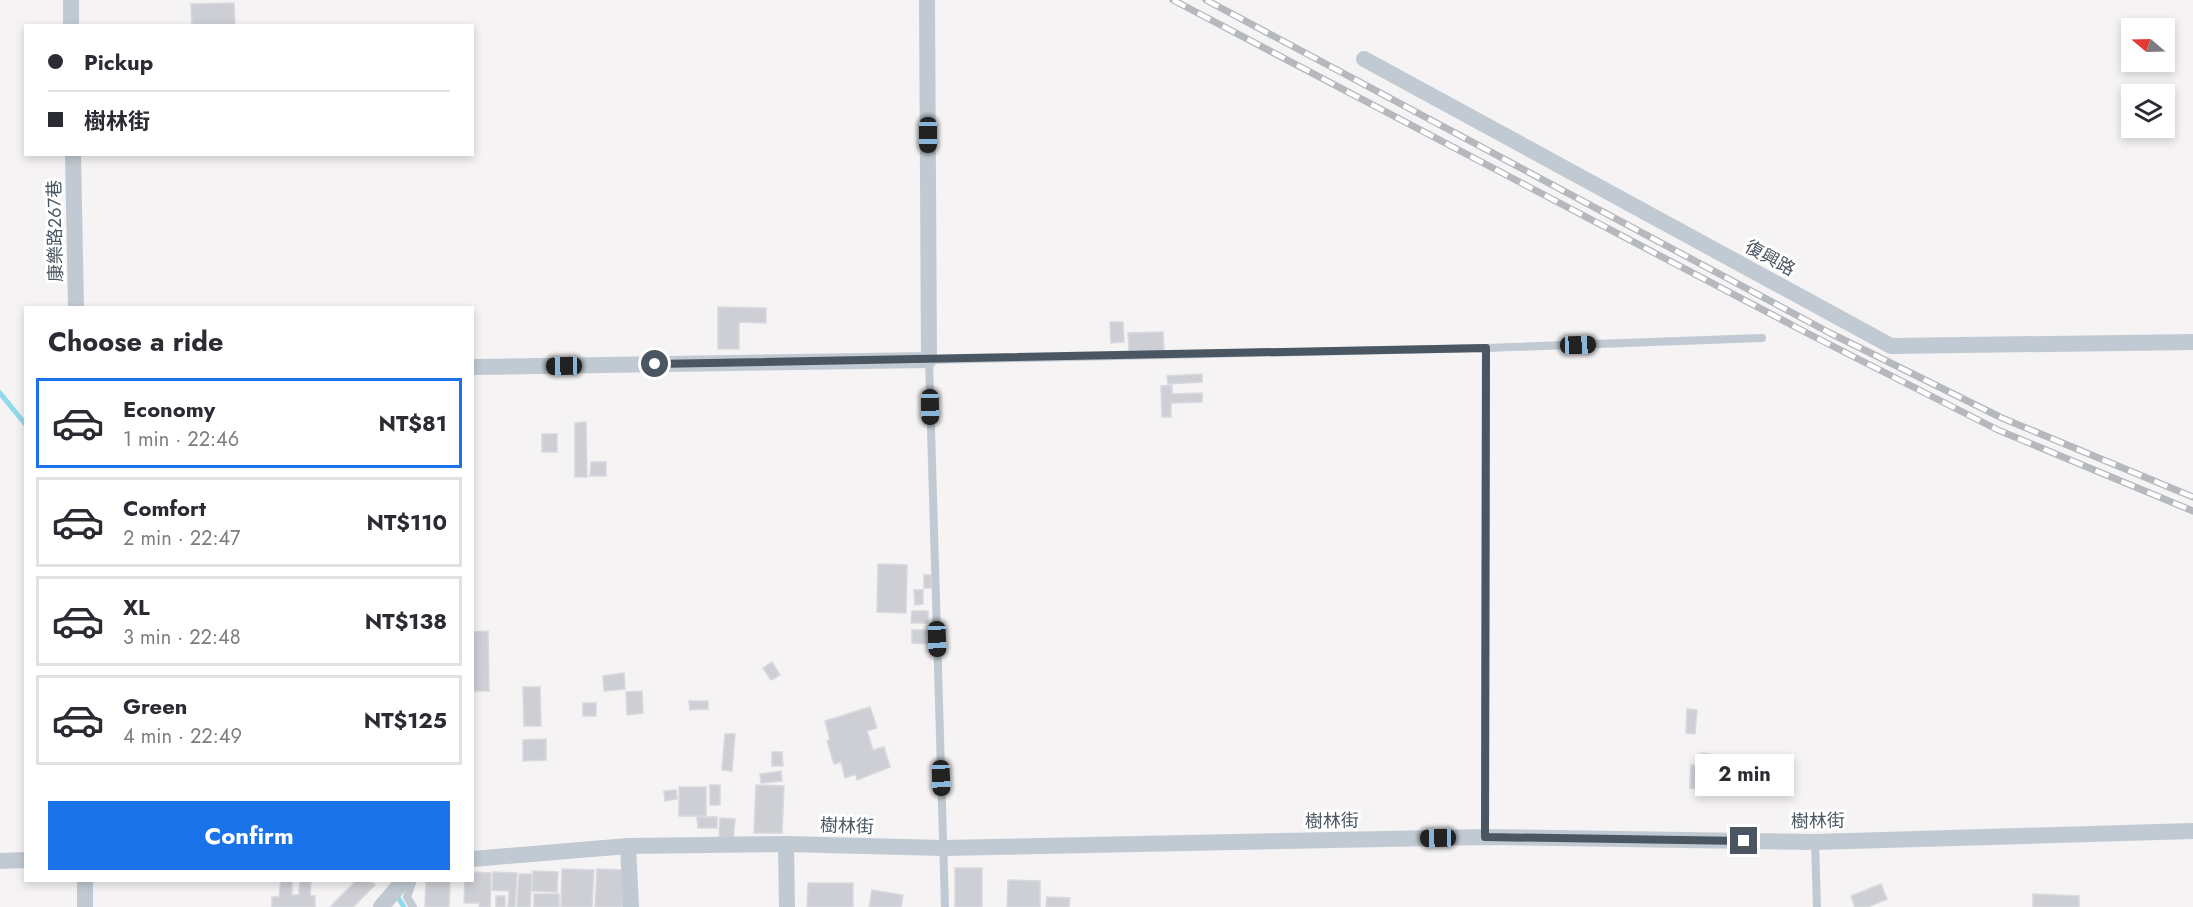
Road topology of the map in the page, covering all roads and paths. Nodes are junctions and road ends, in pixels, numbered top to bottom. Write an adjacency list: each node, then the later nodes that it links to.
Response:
1 (71, 0): 3 (street)
2 (927, 0): 10 (street)
3 (71, 24)
4 (1364, 59): 8 (street, 復興路)
5 (73, 156): 6 (street, 康樂路267巷)
6 (76, 306)
7 (1762, 338): 9 (lane)
8 (2193, 342)
9 (1486, 348): 10 (lane); 13 (lane)
10 (929, 360): 11 (street); 17 (lane)
11 (474, 368)
12 (2193, 831): 14 (street, 樹林街)
13 (1485, 837): 14 (street, 樹林街); 17 (street, 樹林街)
14 (1815, 842): 30 (lane)
15 (786, 844): 16 (street, 樹林街); 17 (street, 樹林街); 28 (street)
16 (628, 846): 18 (street, 樹林街); 27 (street)
17 (943, 848): 29 (lane)
18 (474, 859)
19 (24, 860): 20 (street)
20 (0, 861)
21 (85, 882): 24 (street)
22 (402, 882): 25 (street)
23 (412, 882): 26 (lane)
24 (85, 907)
25 (381, 907)
26 (413, 907)
27 (632, 907)
28 (787, 907)
29 (945, 907)
30 (1817, 907)

